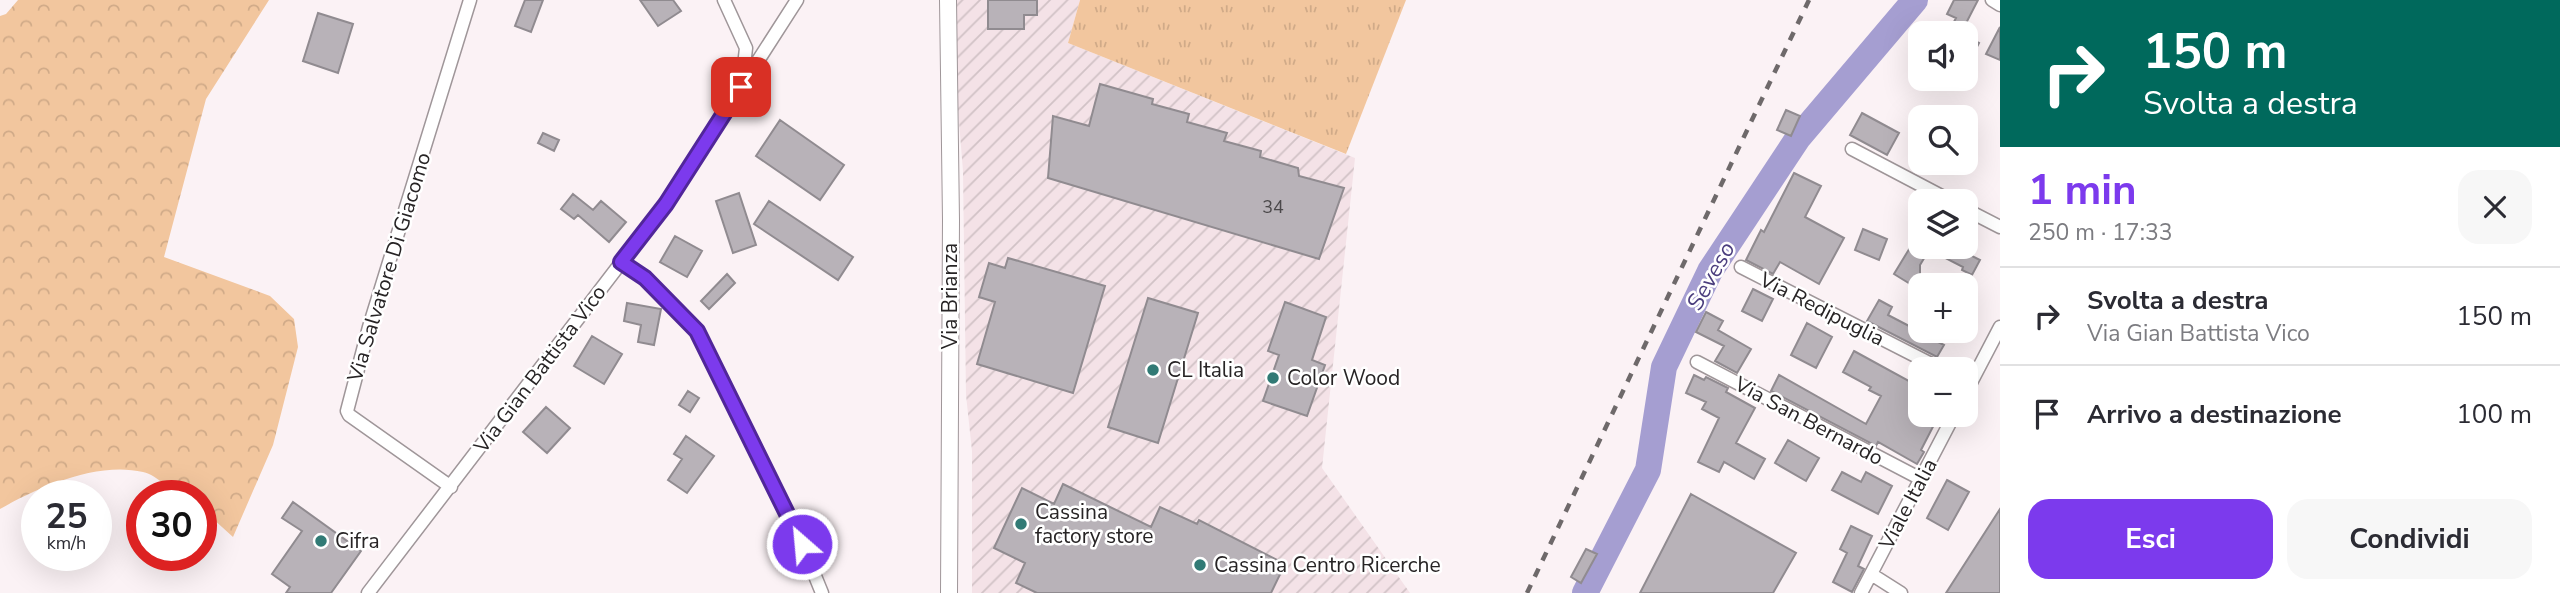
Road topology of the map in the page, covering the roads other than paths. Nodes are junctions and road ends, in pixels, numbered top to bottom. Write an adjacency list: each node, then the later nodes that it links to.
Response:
1 (470, 0): 20 (street, Via Salvatore Di Giacomo)
2 (724, 0): 7 (street)
3 (797, 0): 7 (street, Via Gian Battista Vico)
4 (948, 0): 24 (street, Via Brianza)
5 (1992, 0): 6 (street)
6 (2000, 5)
7 (741, 87): 12 (street, Via Gian Battista Vico)
8 (1852, 149): 9 (street)
9 (1928, 189)
10 (1978, 216): 11 (street)
11 (2000, 227)
12 (621, 262): 20 (street, Via Gian Battista Vico); 23 (street)
13 (1741, 267): 15 (street, Via Redipuglia)
14 (2000, 327): 17 (street)
15 (1917, 357)
16 (1697, 362): 19 (street, Via San Bernardo)
17 (1978, 366)
18 (1948, 427): 19 (street, Viale Italia)
19 (1921, 479): 21 (street, Viale Italia)
20 (451, 487): 22 (street, Via Gian Battista Vico)
21 (1871, 574): 25 (street, Viale Italia); 26 (street)
22 (368, 593)
23 (822, 593)
24 (949, 593)
25 (1861, 593)
26 (1901, 593)

